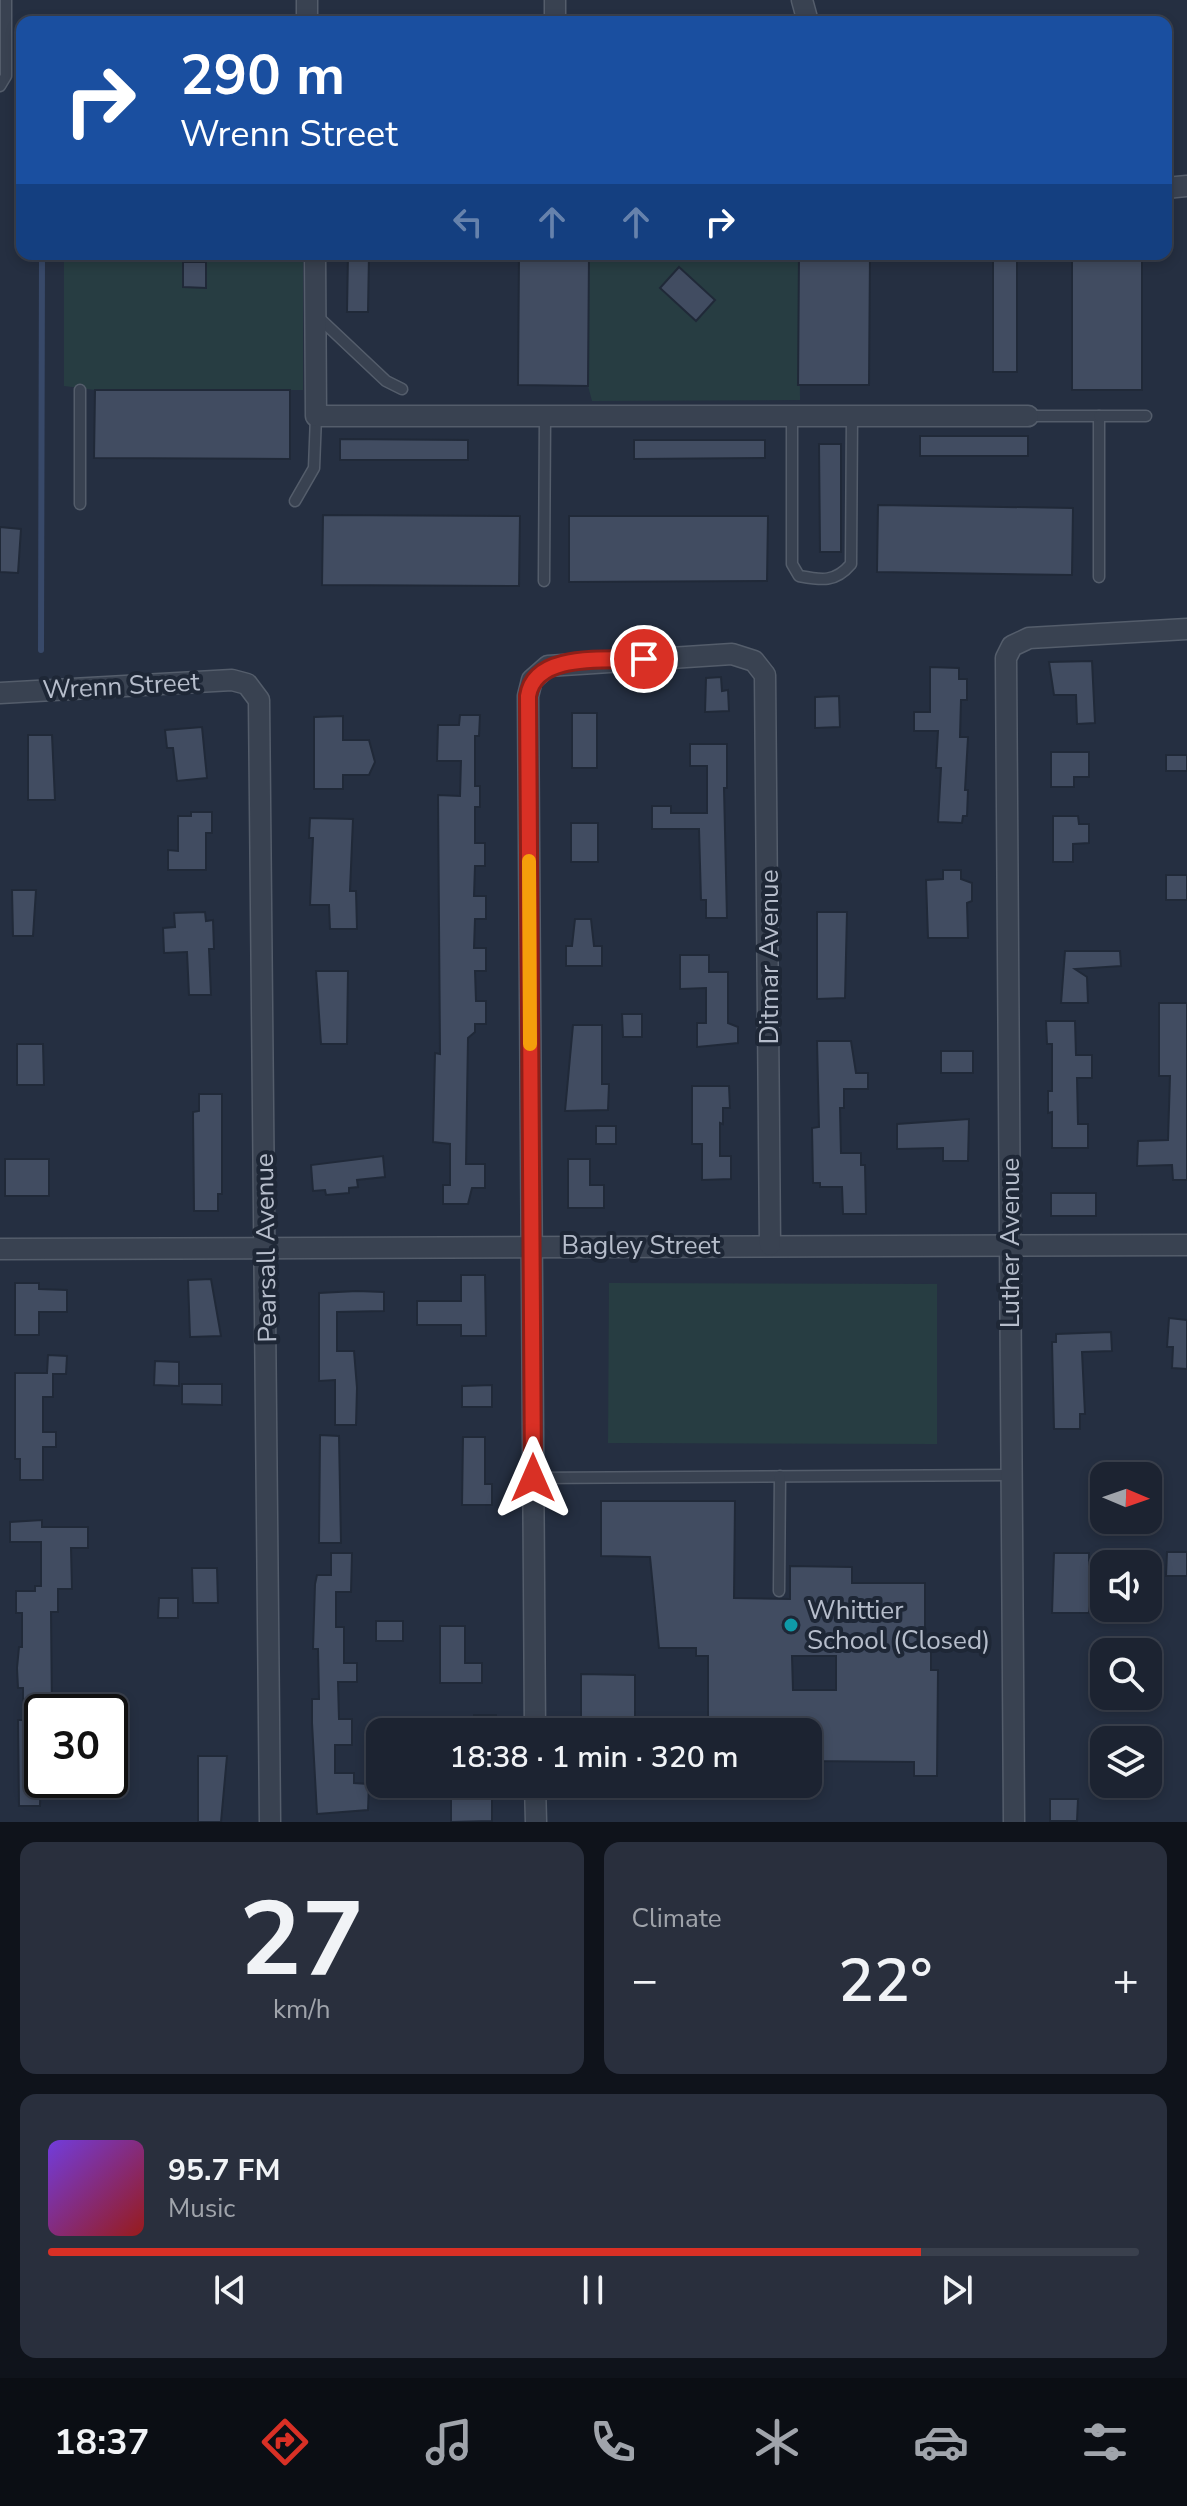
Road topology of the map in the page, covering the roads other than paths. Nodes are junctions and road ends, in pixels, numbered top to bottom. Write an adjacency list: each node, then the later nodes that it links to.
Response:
1 (6, 0): 2 (lane)
2 (0, 86)
3 (315, 260): 4 (street)
4 (315, 314): 5 (lane); 7 (street)
5 (402, 389)
6 (80, 390): 15 (lane)
7 (316, 416): 8 (street); 14 (lane)
8 (545, 416): 9 (street); 17 (lane)
9 (792, 416): 10 (street); 10 (lane)
10 (852, 416): 11 (street)
11 (1028, 416): 12 (lane)
12 (1099, 416): 13 (lane); 16 (lane)
13 (1146, 416)
14 (295, 501)
15 (80, 504)
16 (1099, 577)
17 (544, 581)
18 (1187, 629): 25 (street, Luther Avenue)
19 (243, 681): 20 (street, Wrenn Street); 24 (street, Pearsall Avenue)
20 (0, 693)
21 (531, 1245): 22 (street, Bagley Street); 22 (street, Ditmar Avenue); 24 (street, Bagley Street); 29 (street)
22 (770, 1245): 25 (street, Bagley Street)
23 (1187, 1245): 25 (street, Bagley Street)
24 (266, 1246): 26 (street, Bagley Street); 33 (street, Pearsall Avenue)
25 (1010, 1247): 27 (street, Luther Avenue)
26 (0, 1249)
27 (1012, 1475): 28 (lane); 35 (street, Luther Avenue)
28 (780, 1476): 29 (lane); 30 (lane)
29 (533, 1478): 31 (street)
30 (779, 1591)
31 (535, 1718)
32 (535, 1798): 34 (street)
33 (270, 1822)
34 (536, 1822)
35 (1014, 1822)

